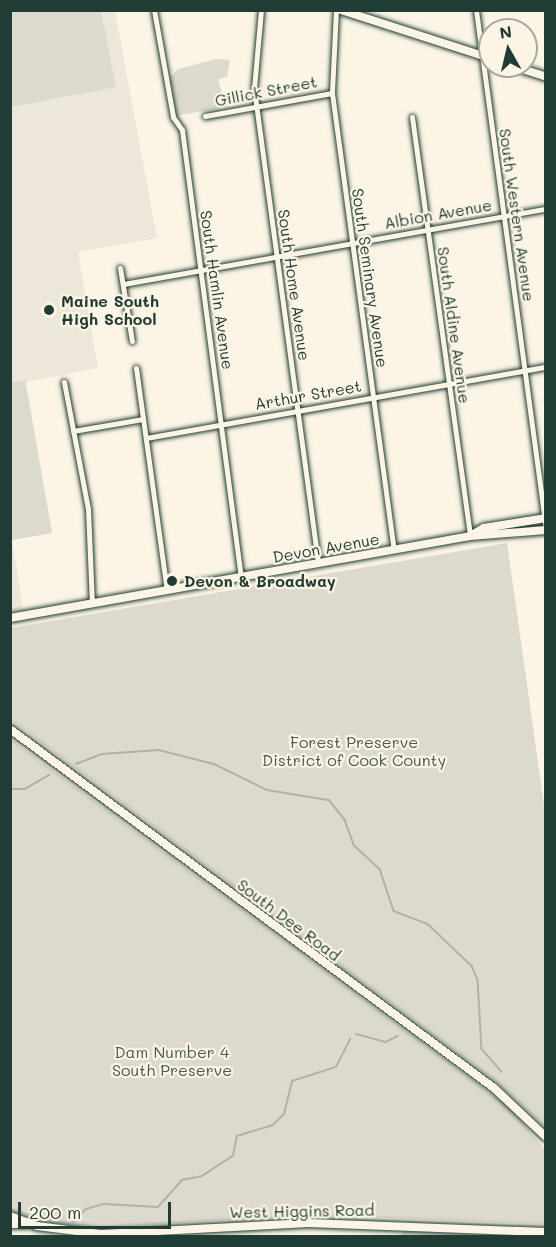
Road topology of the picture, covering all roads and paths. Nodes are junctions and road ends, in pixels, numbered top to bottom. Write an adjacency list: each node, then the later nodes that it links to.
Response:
1 (154, 10): 17 (street, South Hamlin Avenue)
2 (261, 10): 8 (street, South Home Avenue)
3 (336, 10): 7 (street, South Seminary Avenue)
4 (341, 10): 5 (street)
5 (478, 54)
6 (488, 78): 12 (street, South Western Avenue)
7 (332, 93): 8 (street, Gillick Street); 14 (street, South Seminary Avenue)
8 (256, 105): 9 (street, Gillick Street); 15 (street, South Home Avenue)
9 (205, 116)
10 (412, 117): 13 (street, South Aldine Avenue)
11 (546, 209): 12 (street, Albion Avenue)
12 (504, 216): 13 (street, Albion Avenue); 22 (street, South Western Avenue)
13 (427, 229): 14 (street, Albion Avenue); 24 (street, South Aldine Avenue)
14 (352, 242): 15 (street, Albion Avenue); 25 (street, South Seminary Avenue)
15 (277, 256): 17 (street, Albion Avenue); 26 (street, South Home Avenue)
16 (120, 268): 18 (street)
17 (201, 270): 18 (street, Albion Avenue); 28 (street, South Hamlin Avenue)
18 (123, 284): 19 (street)
19 (132, 341)
20 (546, 367): 22 (street, Arthur Street)
21 (136, 368): 27 (street)
22 (524, 370): 24 (street, Arthur Street); 31 (street, South Western Avenue)
23 (64, 382): 29 (street)
24 (448, 384): 25 (street, Arthur Street); 33 (street, South Aldine Avenue)
25 (373, 398): 26 (street, Arthur Street); 34 (street, South Seminary Avenue)
26 (297, 411): 28 (street, Arthur Street); 35 (street, South Home Avenue)
27 (143, 418): 29 (street); 30 (street)
28 (222, 425): 30 (street, Arthur Street); 36 (street, South Hamlin Avenue)
29 (73, 431): 38 (street)
30 (146, 438): 37 (street)
31 (545, 519): 32 (street, South Western Avenue); 33 (street, Devon Avenue)
32 (546, 529): 33 (street, Devon Avenue)
33 (470, 536): 34 (street, Devon Avenue)
34 (394, 549): 35 (street, Devon Avenue)
35 (318, 563): 36 (street, Devon Avenue)
36 (242, 577): 37 (street, Devon Avenue)
37 (166, 590): 38 (street, Devon Avenue)
38 (92, 604): 39 (street, Devon Avenue)
39 (10, 618)
40 (10, 729): 41 (street, South Dee Road)
41 (546, 1137)
42 (12, 1221): 43 (main road, West Higgins Road)
43 (546, 1232)

